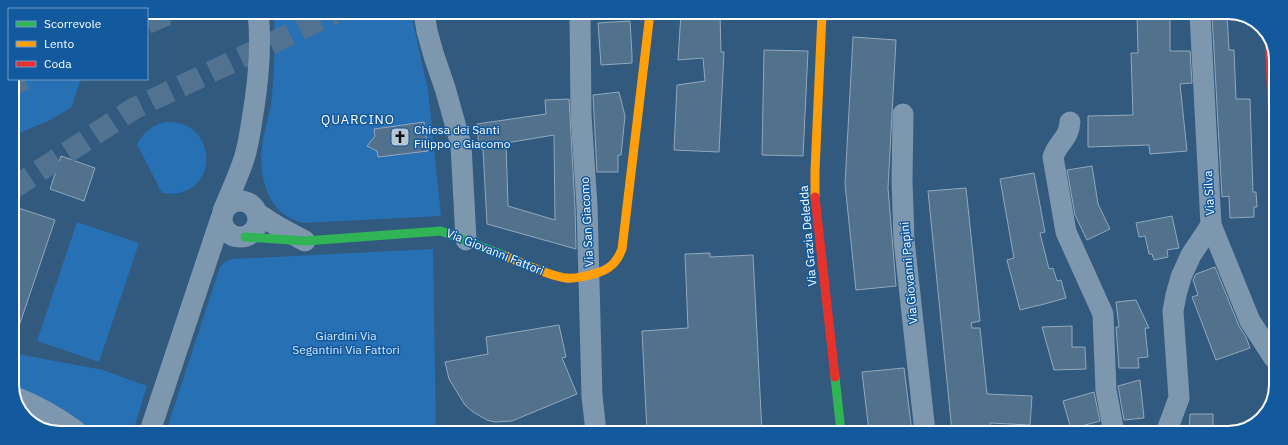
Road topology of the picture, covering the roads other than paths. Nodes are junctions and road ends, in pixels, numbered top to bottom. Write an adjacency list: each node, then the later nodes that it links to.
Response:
1 (259, 19): 9 (street)
2 (425, 19): 14 (street)
3 (580, 19): 16 (street, Via San Giacomo)
4 (649, 19): 16 (street)
5 (822, 19): 23 (street, Via Grazia Deledda)
6 (1200, 19): 12 (street, Via Silva)
7 (903, 114): 24 (street, Via Giovanni Papini)
8 (1070, 122): 25 (street)
9 (244, 160): 10 (street); 11 (street)
10 (255, 209): 11 (street); 13 (street); 15 (street)
11 (222, 214): 13 (street); 17 (street)
12 (1211, 225): 18 (street, Via Silva); 26 (street)
13 (242, 237): 15 (street, Via Giovanni Fattori); 17 (street)
14 (466, 240): 15 (street, Via Giovanni Fattori); 16 (street, Via Giovanni Fattori)
15 (305, 241)
16 (590, 275): 22 (street, Via San Giacomo)
17 (198, 289): 21 (street)
18 (1269, 350)
19 (22, 400): 20 (street)
20 (69, 426)
21 (152, 426)
22 (595, 426)
23 (840, 426)
24 (924, 426)
25 (1113, 426)
26 (1169, 426)

